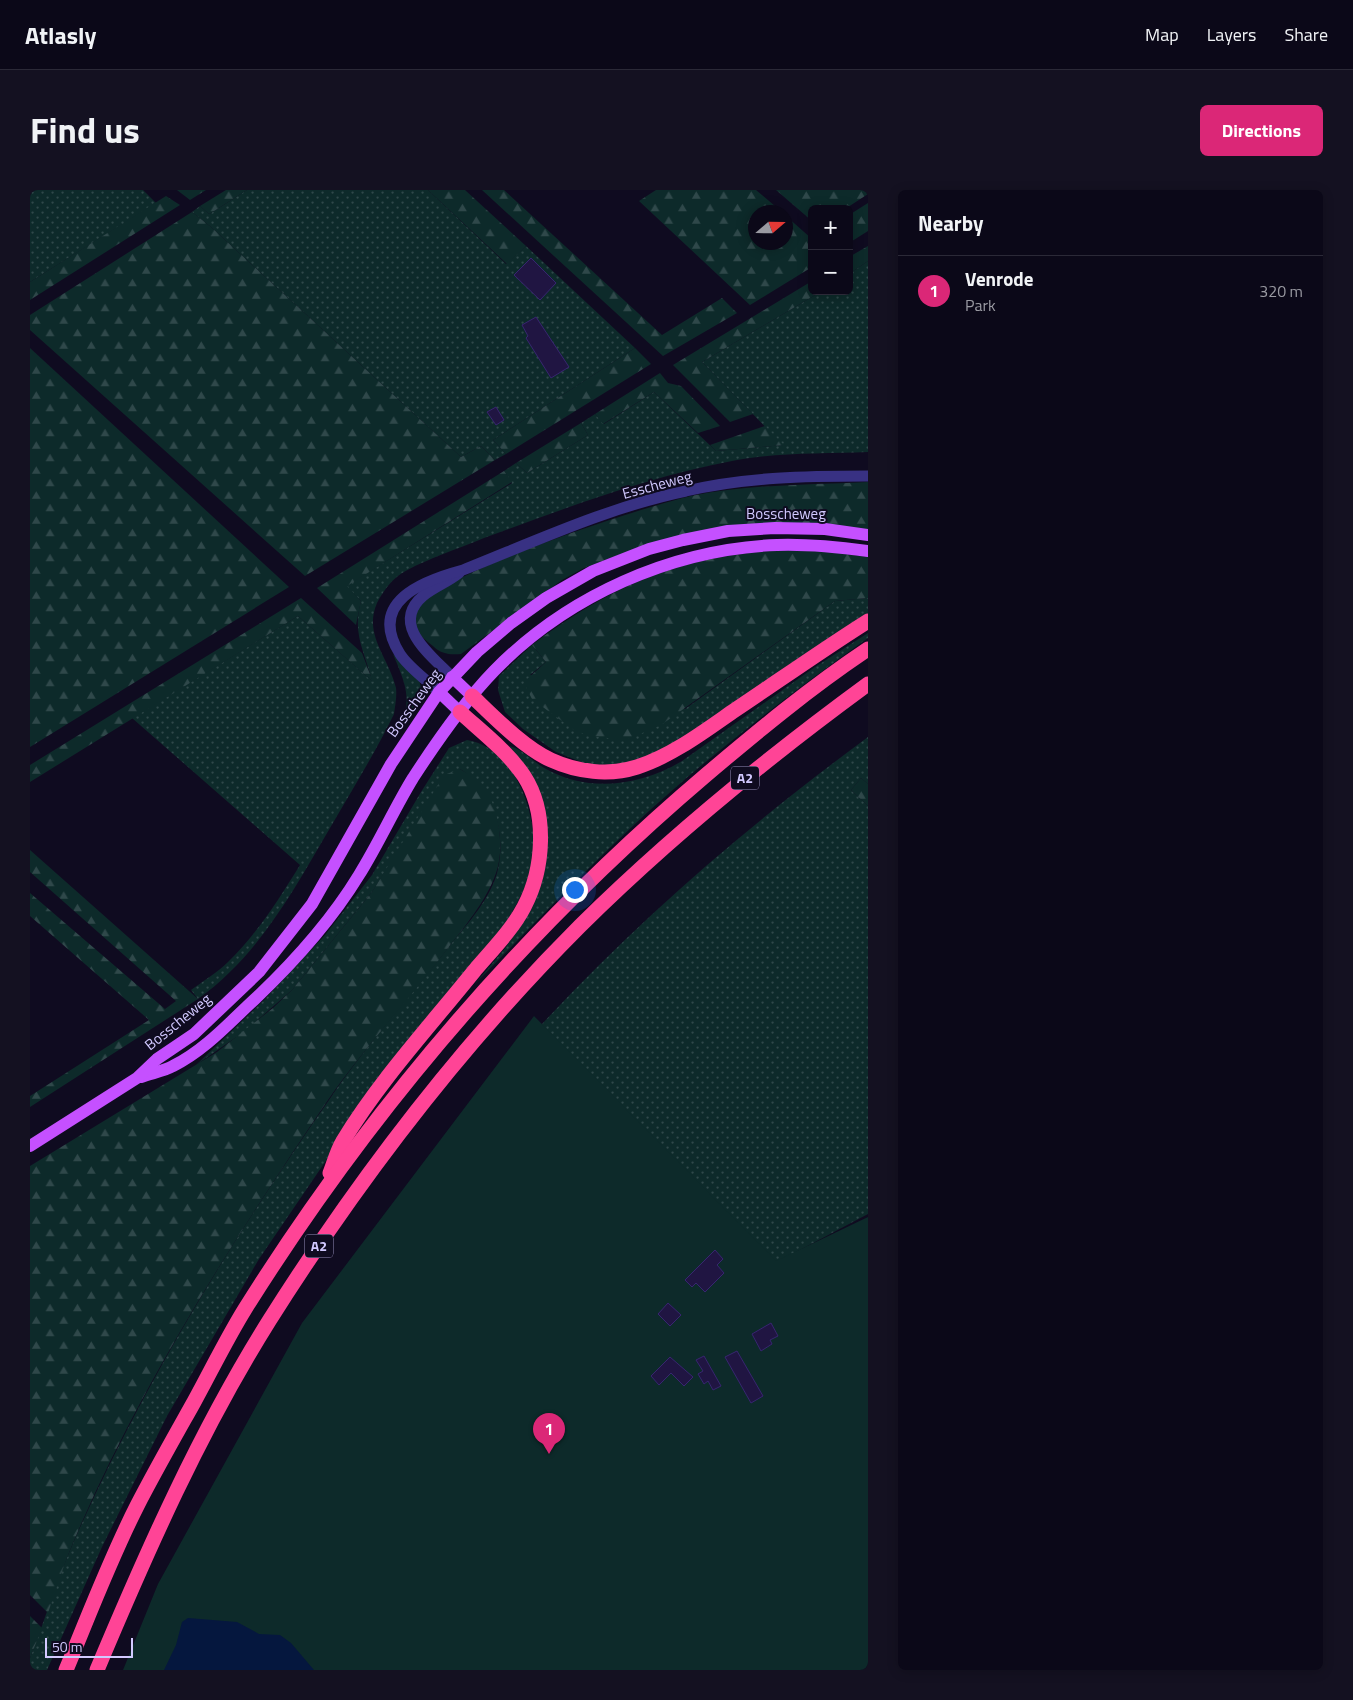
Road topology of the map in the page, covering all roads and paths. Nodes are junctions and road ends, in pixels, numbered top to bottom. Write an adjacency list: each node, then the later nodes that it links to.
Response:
1 (868, 476): 4 (street, Esscheweg)
2 (868, 535): 7 (main road, Bosscheweg)
3 (868, 551): 10 (main road, Bosscheweg)
4 (463, 570): 7 (street, Esscheweg); 9 (street, Esscheweg)
5 (868, 621): 10 (highway)
6 (868, 649): 14 (highway, A2)
7 (452, 677): 9 (main road, Bosscheweg); 10 (main road)
8 (868, 684): 16 (highway, A2)
9 (439, 692): 11 (main road); 12 (main road, Bosscheweg)
10 (472, 696): 11 (main road, Bosscheweg)
11 (460, 712): 12 (main road, Bosscheweg); 14 (highway, A2)
12 (137, 1078): 13 (main road, Bosscheweg)
13 (30, 1146)
14 (323, 1192): 15 (highway, A2)
15 (66, 1670)
16 (97, 1670)

